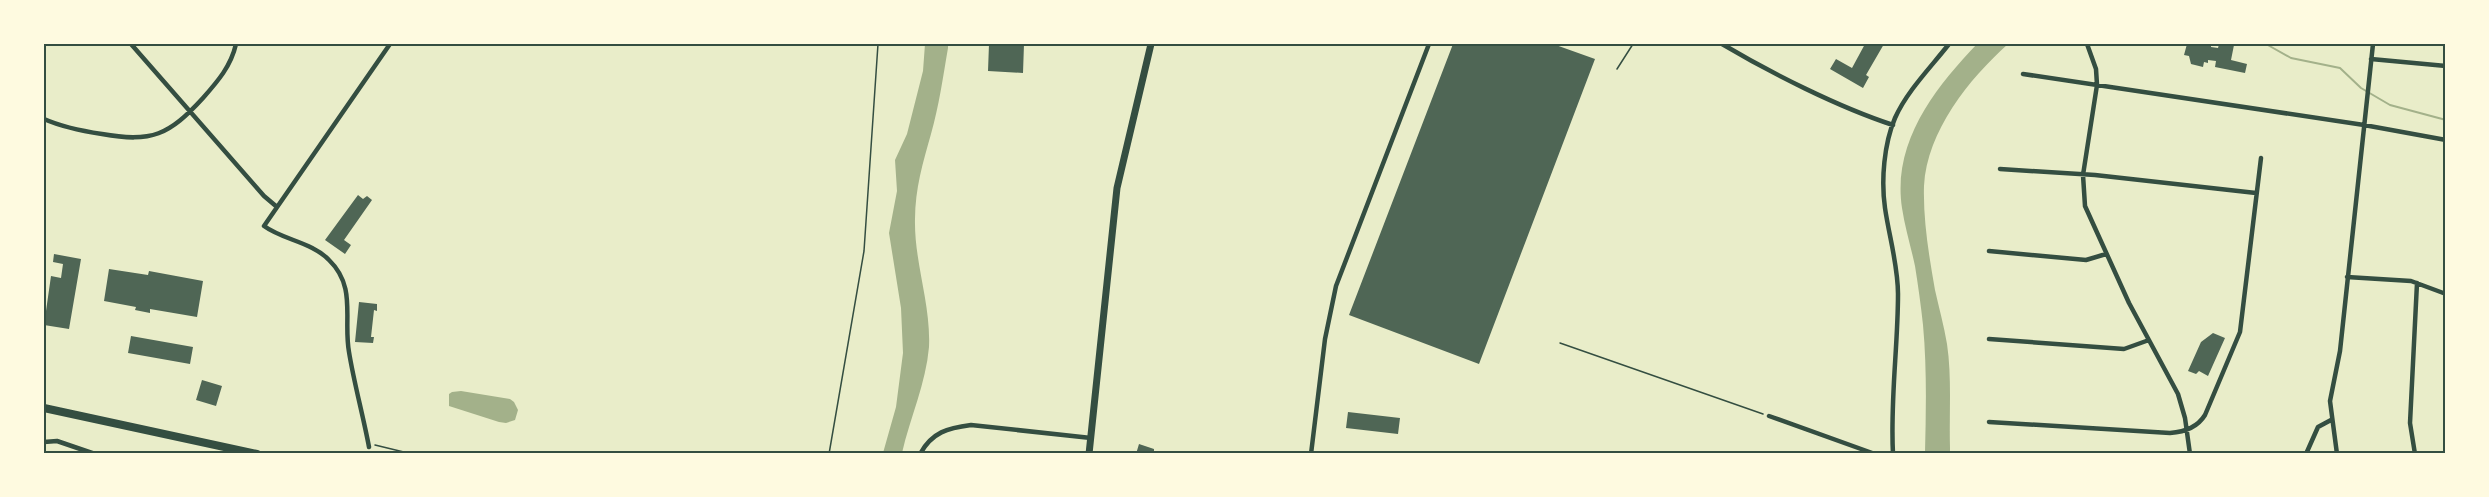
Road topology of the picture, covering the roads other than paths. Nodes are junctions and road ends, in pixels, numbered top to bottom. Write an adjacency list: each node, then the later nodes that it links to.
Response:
1 (131, 44): 14 (street)
2 (236, 44): 14 (street)
3 (390, 44): 23 (street)
4 (1151, 44): 36 (main road)
5 (1429, 44): 43 (street)
6 (1722, 44): 17 (street)
7 (1949, 44): 17 (street)
8 (2087, 44): 13 (street)
9 (2373, 44): 10 (street)
10 (2371, 59): 11 (street); 16 (street)
11 (2445, 66)
12 (2023, 74): 13 (street)
13 (2097, 85): 16 (street); 21 (street)
14 (190, 112): 15 (street); 23 (street)
15 (44, 119)
16 (2364, 124): 18 (street); 26 (street)
17 (1893, 125): 45 (street)
18 (2445, 140)
19 (2261, 158): 22 (street)
20 (2000, 168): 21 (street)
21 (2083, 175): 22 (street); 25 (street)
22 (2256, 193): 35 (street)
23 (277, 207): 38 (street)
24 (1989, 251): 25 (street)
25 (2106, 254): 30 (street)
26 (2347, 277): 27 (street); 33 (street)
27 (2417, 283): 28 (street); 49 (street)
28 (2445, 294)
29 (1989, 339): 30 (street)
30 (2149, 340): 35 (street)
31 (44, 408): 40 (main road)
32 (1769, 416): 44 (street)
33 (2331, 420): 47 (street); 48 (street)
34 (1989, 422): 35 (street)
35 (2187, 430): 46 (street)
36 (1091, 438): 41 (street); 42 (main road)
37 (44, 441): 39 (street)
38 (369, 447)
39 (95, 453)
40 (257, 453)
41 (920, 453)
42 (1089, 453)
43 (1311, 453)
44 (1875, 453)
45 (1893, 453)
46 (2190, 453)
47 (2307, 453)
48 (2337, 453)
49 (2415, 453)

